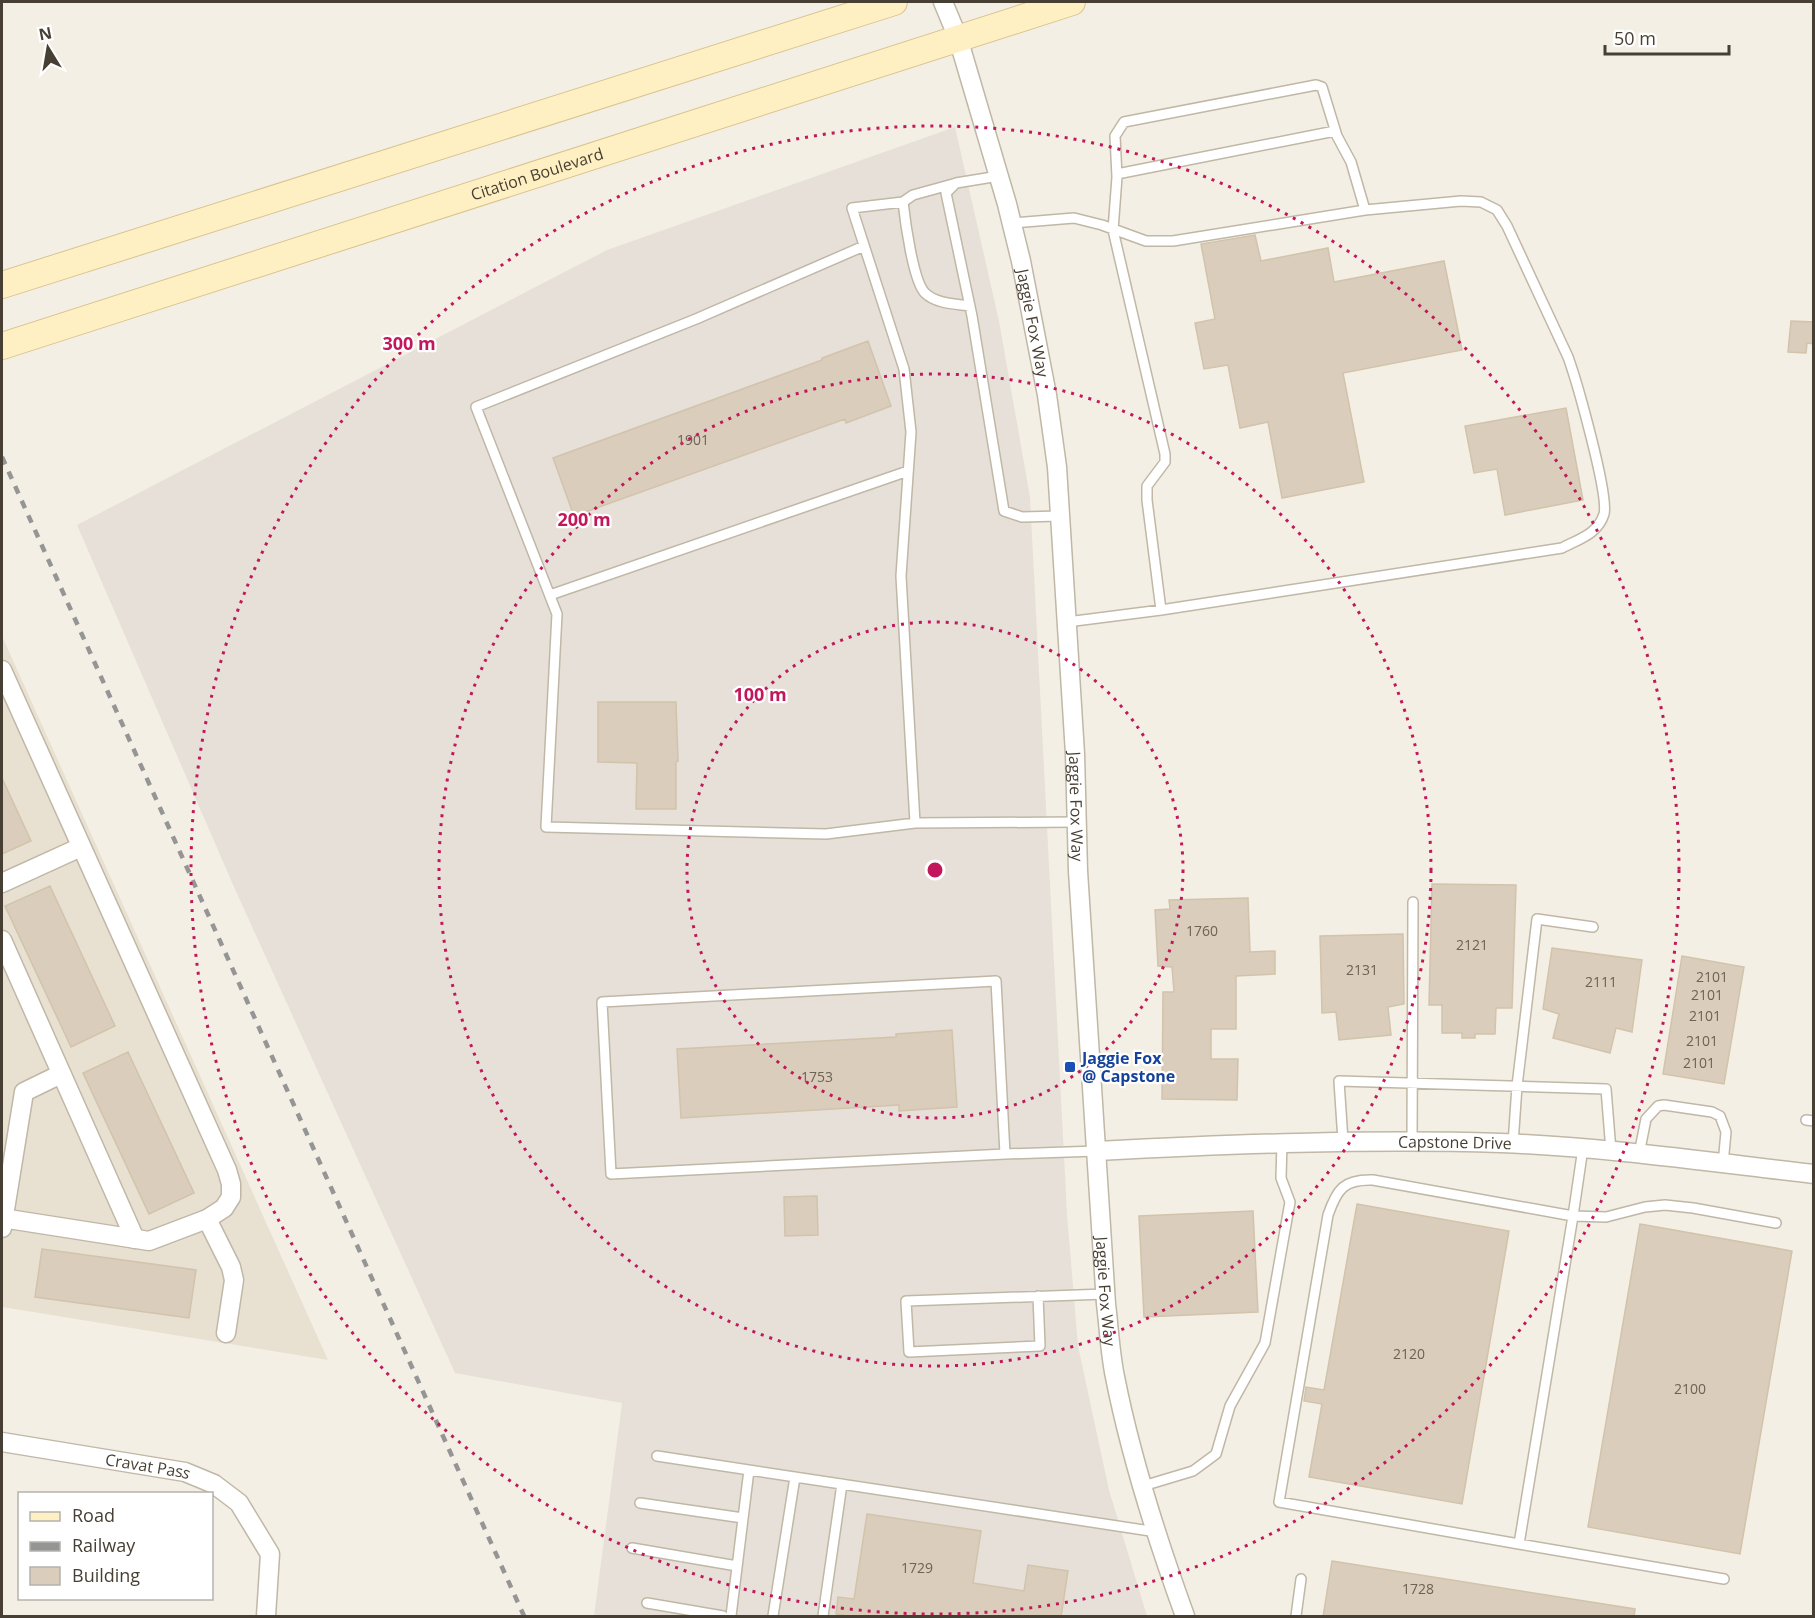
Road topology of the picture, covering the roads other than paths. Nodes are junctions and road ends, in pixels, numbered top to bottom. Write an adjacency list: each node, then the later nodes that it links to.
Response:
1 (894, 2): 14 (main road)
2 (943, 2): 4 (street, Jaggie Fox Way)
3 (1072, 2): 4 (main road, Citation Boulevard)
4 (958, 39): 7 (street, Jaggie Fox Way); 16 (main road, Citation Boulevard)
5 (1335, 131): 6 (lane); 6 (lane); 10 (lane)
6 (1117, 174): 12 (lane)
7 (999, 176): 8 (lane); 11 (street, Jaggie Fox Way)
8 (956, 183): 9 (lane); 15 (lane)
9 (903, 202): 13 (lane); 15 (lane)
10 (1365, 210): 12 (lane); 20 (lane)
11 (1012, 223): 12 (lane); 18 (street, Jaggie Fox Way)
12 (1113, 230): 20 (lane)
13 (864, 246): 17 (lane); 19 (lane)
14 (12, 281)
15 (970, 306): 18 (lane)
16 (2, 346)
17 (908, 471): 19 (lane); 24 (lane)
18 (1060, 516): 21 (street, Jaggie Fox Way)
19 (550, 595): 24 (lane)
20 (1161, 610): 21 (lane)
21 (1067, 622): 23 (street, Jaggie Fox Way)
22 (2, 670): 25 (street)
23 (1077, 822): 24 (lane); 38 (street, Jaggie Fox Way)
24 (915, 823)
25 (81, 847): 26 (street); 45 (street)
26 (2, 883)
27 (1413, 902): 31 (lane)
28 (1593, 927): 32 (lane)
29 (2, 940): 30 (street)
30 (61, 1074): 46 (street); 48 (street)
31 (1414, 1083): 32 (lane); 33 (lane); 34 (lane)
32 (1517, 1086): 36 (lane); 39 (lane)
33 (1343, 1142): 34 (street, Capstone Drive); 35 (street, Capstone Drive)
34 (1412, 1142): 36 (street, Capstone Drive)
35 (1282, 1143): 38 (street, Capstone Drive); 57 (lane)
36 (1513, 1144): 37 (street, Capstone Drive)
37 (1583, 1148): 39 (street, Capstone Drive); 44 (lane)
38 (1097, 1151): 40 (lane); 49 (street, Jaggie Fox Way)
39 (1611, 1151): 41 (street, Capstone Drive)
40 (1005, 1154): 40 (lane)
41 (1639, 1154): 42 (street, Capstone Drive); 42 (lane)
42 (1723, 1164): 43 (street, Capstone Drive)
43 (1814, 1174)
44 (1573, 1216): 47 (lane); 61 (lane); 61 (lane)
45 (207, 1219): 48 (street); 51 (street)
46 (2, 1222): 48 (street)
47 (1776, 1223)
48 (135, 1239)
49 (1105, 1294): 50 (lane); 57 (street, Jaggie Fox Way)
50 (1038, 1296): 50 (lane)
51 (226, 1333)
52 (2, 1442): 67 (street, Cravat Pass)
53 (657, 1456): 54 (lane)
54 (749, 1470): 55 (lane); 59 (lane)
55 (795, 1477): 56 (lane); 70 (lane)
56 (842, 1484): 60 (lane); 71 (lane)
57 (1143, 1486): 60 (street, Jaggie Fox Way)
58 (640, 1503): 59 (lane)
59 (743, 1518): 63 (lane)
60 (1157, 1532): 72 (street, Jaggie Fox Way)
61 (1518, 1544): 65 (lane)
62 (632, 1548): 63 (lane)
63 (737, 1566): 69 (lane)
64 (1301, 1579): 73 (lane)
65 (1724, 1579)
66 (646, 1603): 68 (lane)
67 (266, 1617)
68 (723, 1617)
69 (731, 1617)
70 (773, 1617)
71 (823, 1617)
72 (1185, 1617)
73 (1296, 1617)

